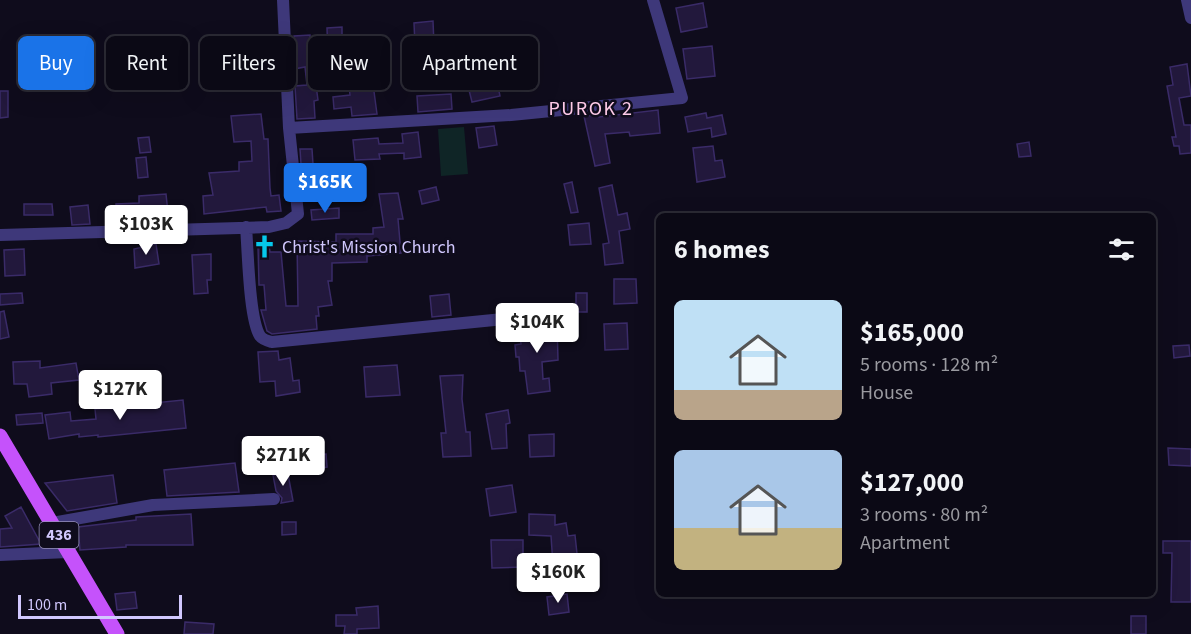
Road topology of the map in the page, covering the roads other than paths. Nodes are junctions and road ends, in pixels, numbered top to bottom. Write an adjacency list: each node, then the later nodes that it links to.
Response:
1 (282, 0): 5 (street)
2 (653, 0): 5 (street)
3 (1187, 0): 4 (street)
4 (1191, 18)
5 (290, 128): 6 (street)
6 (246, 227): 7 (street); 8 (street)
7 (0, 235)
8 (554, 314)
9 (0, 436): 11 (main road, 436)
10 (274, 498): 11 (street)
11 (52, 523): 12 (main road, 436)
12 (68, 552): 13 (street); 14 (main road, 436)
13 (0, 555)
14 (117, 634)

